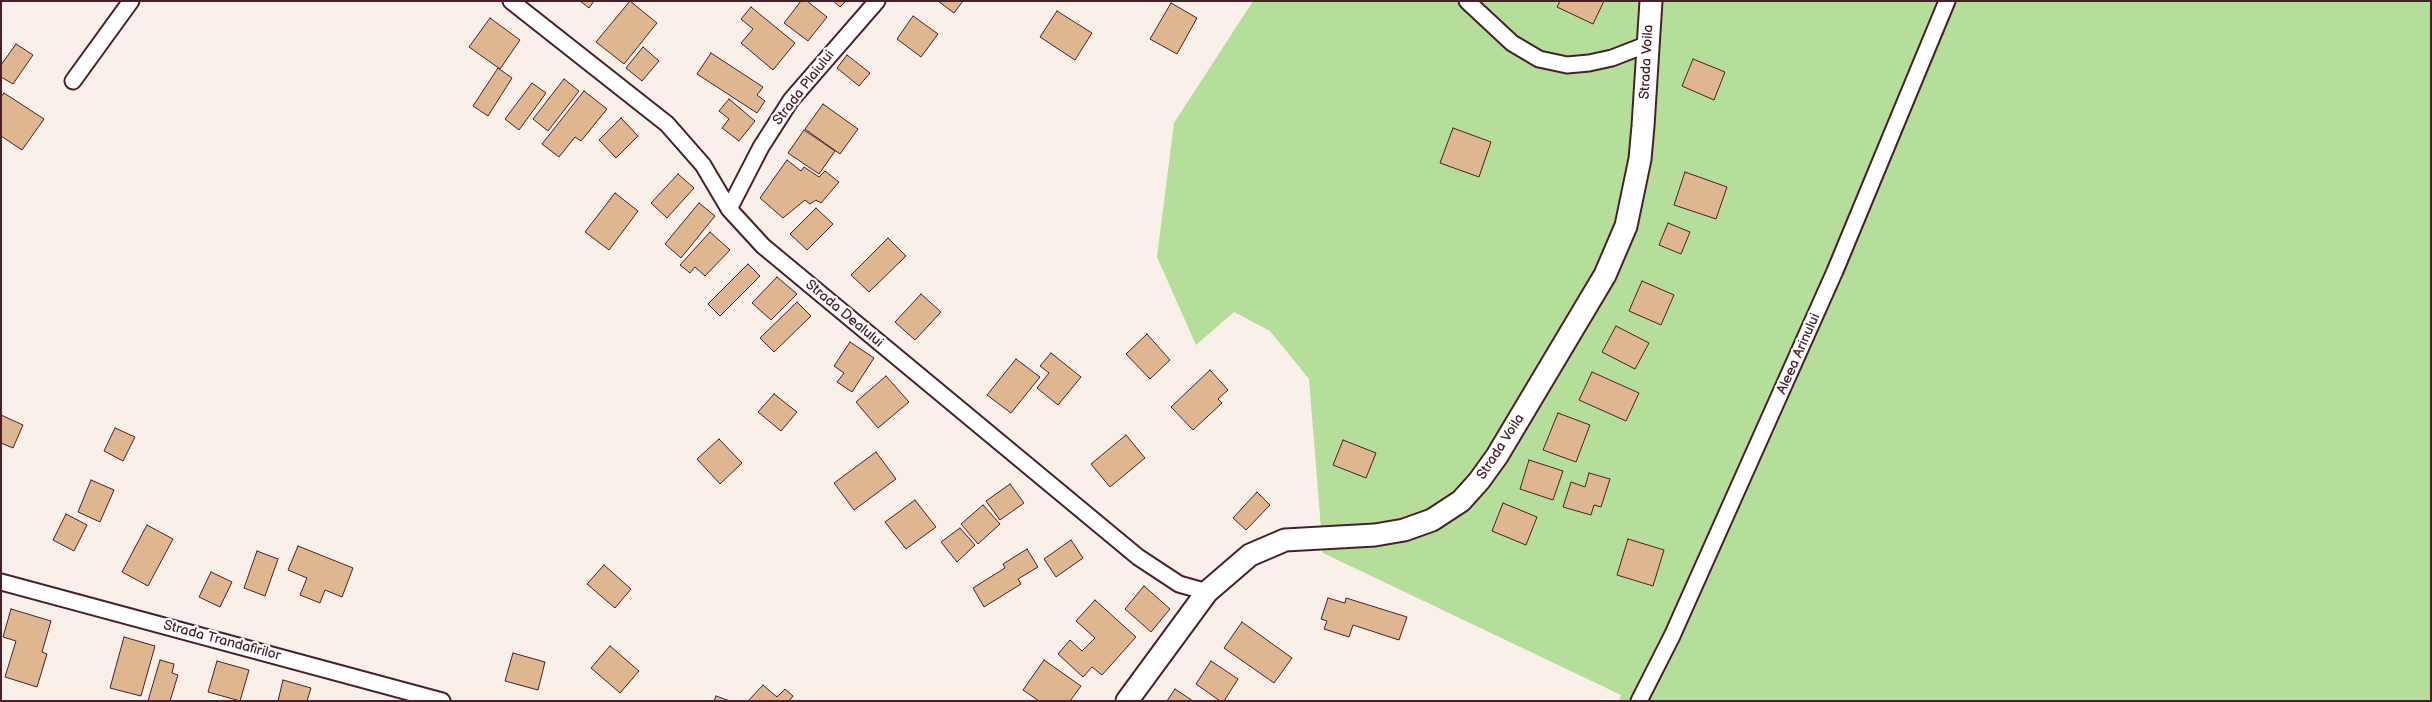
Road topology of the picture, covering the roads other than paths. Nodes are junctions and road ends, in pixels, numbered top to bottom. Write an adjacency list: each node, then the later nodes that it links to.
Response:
1 (132, 1): 8 (street)
2 (511, 1): 9 (street, Strada Dealului)
3 (877, 1): 9 (street, Strada Plaiului)
4 (1467, 1): 7 (street)
5 (1651, 1): 7 (main road, Strada Voila)
6 (1947, 1): 14 (street, Aleea Arinului)
7 (1648, 44): 11 (main road, Strada Voila)
8 (73, 81)
9 (729, 209): 11 (street, Strada Dealului)
10 (1, 582): 12 (street, Strada Trandafirilor)
11 (1207, 592): 13 (main road, Strada Voila)
12 (442, 701)
13 (1127, 701)
14 (1639, 701)

